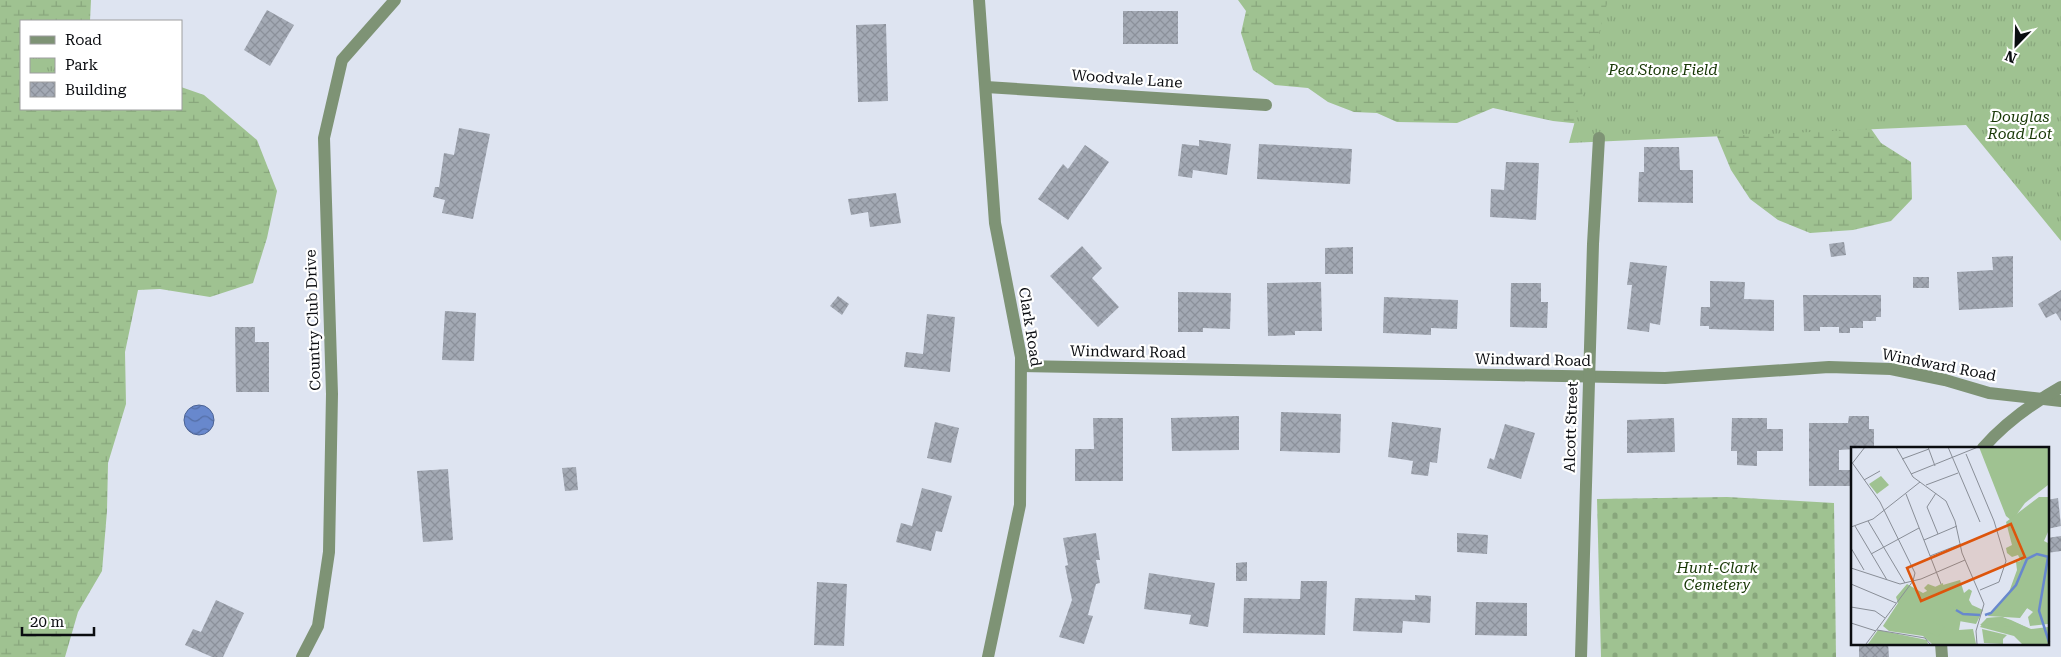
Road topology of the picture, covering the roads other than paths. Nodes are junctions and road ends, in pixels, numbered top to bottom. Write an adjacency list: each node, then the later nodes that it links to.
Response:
1 (395, 0): 13 (street, Country Club Drive)
2 (979, 0): 3 (street, Clark Road)
3 (986, 87): 4 (street, Woodvale Lane); 6 (street, Clark Road)
4 (1266, 105)
5 (1599, 138): 7 (street, Alcott Street)
6 (1021, 366): 7 (street, Windward Road); 14 (street, Clark Road)
7 (1589, 377): 9 (street, Windward Road); 15 (street, Alcott Street)
8 (2061, 387): 9 (street)
9 (2042, 399): 10 (street, Windward Road); 11 (street)
10 (2061, 401)
11 (1984, 447)
12 (1941, 644): 16 (street)
13 (302, 657)
14 (988, 657)
15 (1581, 657)
16 (1942, 657)

